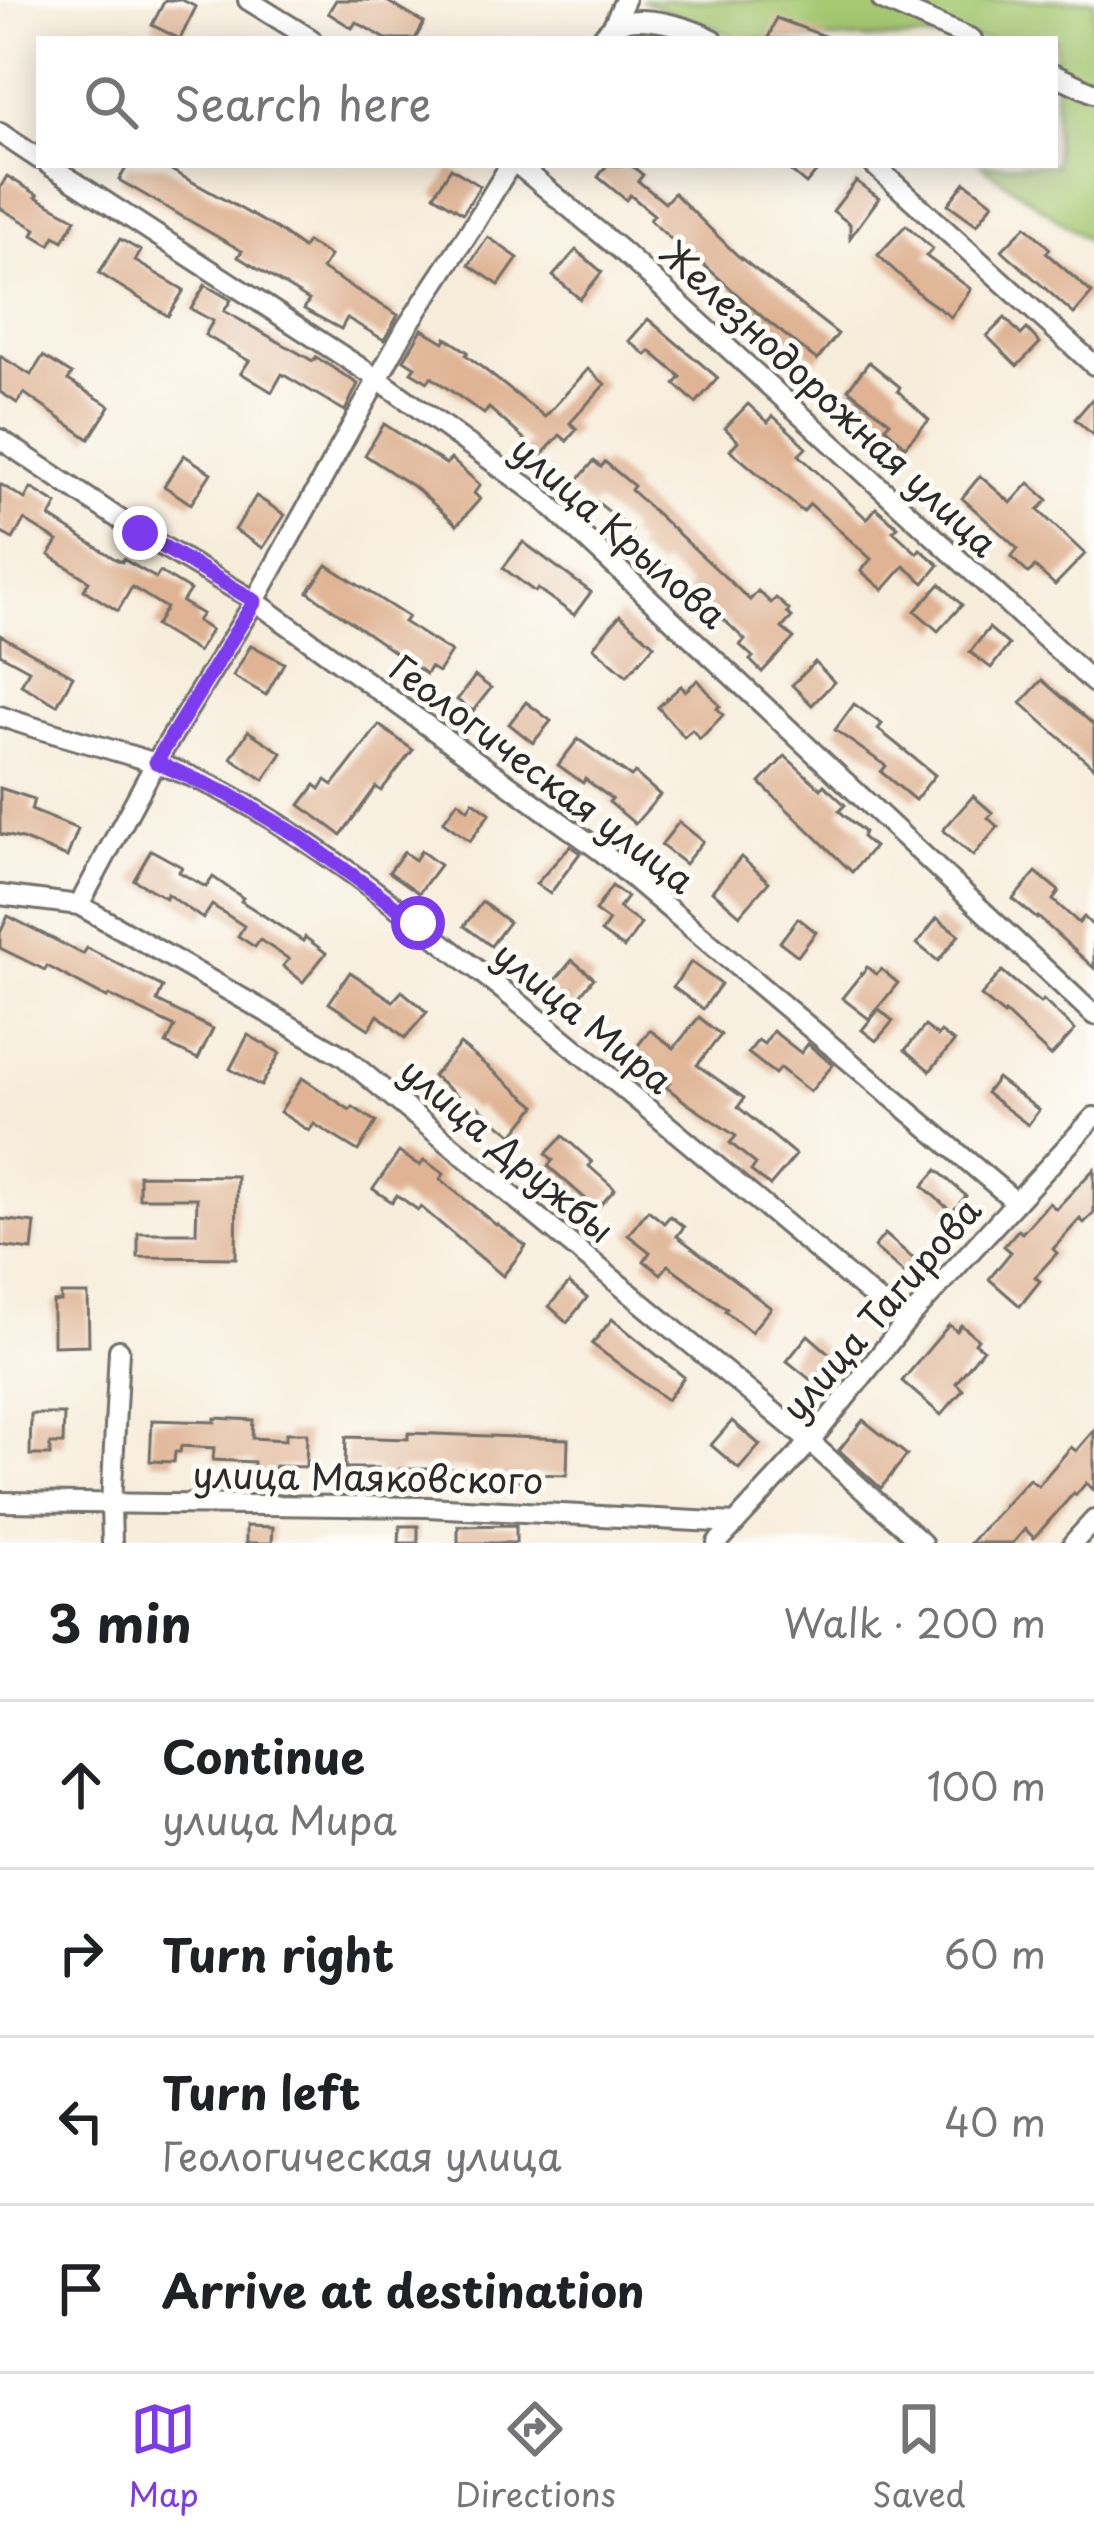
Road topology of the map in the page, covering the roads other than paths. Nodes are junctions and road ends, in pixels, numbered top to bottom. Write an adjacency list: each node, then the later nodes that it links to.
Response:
1 (248, 0): 5 (street)
2 (625, 0): 4 (street)
3 (884, 0): 7 (street)
4 (606, 32): 6 (street)
5 (306, 36)
6 (704, 36)
7 (965, 36)
8 (1058, 76): 9 (street)
9 (1094, 93)
10 (0, 134): 11 (street)
11 (36, 157)
12 (54, 168): 17 (street, улица Крылова)
13 (512, 168): 17 (street)
14 (518, 168): 20 (street, Железнодорожная улица)
15 (877, 168): 16 (street)
16 (1094, 365)
17 (378, 379): 19 (street); 25 (street, улица Крылова)
18 (0, 439): 19 (street, Геологическая улица)
19 (255, 601): 22 (street); 27 (street, Геологическая улица)
20 (1094, 683)
21 (0, 716): 22 (street, улица Мира)
22 (156, 762): 24 (street); 28 (street, улица Мира)
23 (0, 896): 24 (street, улица Дружбы)
24 (79, 905): 30 (street, улица Дружбы)
25 (1094, 1016)
26 (1094, 1117): 27 (street, улица Тагирова)
27 (1016, 1202): 28 (street, улица Тагирова)
28 (905, 1324): 30 (street, улица Тагирова)
29 (119, 1350): 32 (street)
30 (809, 1442): 34 (street, улица Тагирова); 37 (street, улица Дружбы)
31 (0, 1502): 32 (street, улица Маяковского)
32 (112, 1504): 34 (street, улица Маяковского); 35 (street)
33 (1094, 1520): 38 (street)
34 (735, 1523): 36 (street, улица Тагирова)
35 (112, 1543)
36 (717, 1543)
37 (922, 1543)
38 (1073, 1543)

